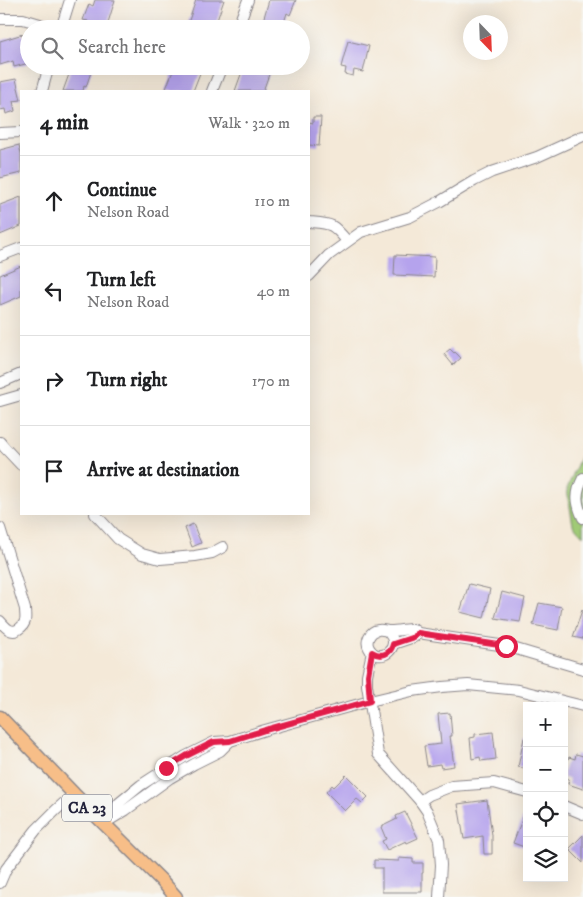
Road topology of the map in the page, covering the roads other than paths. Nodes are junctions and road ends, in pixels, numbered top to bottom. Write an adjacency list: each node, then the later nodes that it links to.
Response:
1 (70, 0): 5 (street)
2 (248, 0): 6 (street)
3 (0, 19): 4 (street)
4 (26, 20)
5 (64, 20)
6 (240, 20)
7 (46, 75): 9 (street)
8 (218, 75): 10 (street)
9 (42, 90)
10 (212, 90)
11 (20, 132): 12 (street)
12 (0, 133)
13 (583, 136): 15 (street)
14 (310, 222): 15 (street)
15 (347, 241): 18 (street)
16 (20, 248): 17 (street)
17 (0, 256)
18 (310, 275)
19 (20, 374): 20 (street)
20 (0, 383)
21 (20, 395): 22 (street)
22 (0, 401)
23 (0, 442): 24 (street)
24 (20, 464)
25 (583, 478): 27 (street)
26 (96, 515): 29 (street)
27 (583, 518)
28 (0, 528): 30 (street)
29 (223, 547)
30 (0, 622)
31 (387, 632): 32 (street); 33 (street); 34 (street)
32 (418, 633): 33 (street); 35 (street)
33 (393, 644): 34 (street)
34 (372, 652): 36 (street)
35 (583, 669)
36 (370, 701): 37 (street); 41 (street); 44 (street)
37 (583, 706)
38 (0, 717): 40 (main road, CA 23)
39 (523, 791): 41 (street)
40 (74, 794): 44 (main road, CA 23); 45 (street)
41 (420, 800): 47 (street)
42 (568, 808): 43 (street)
43 (583, 814)
44 (104, 824): 46 (main road, CA 23)
45 (0, 883)
46 (176, 897)
47 (439, 897)

